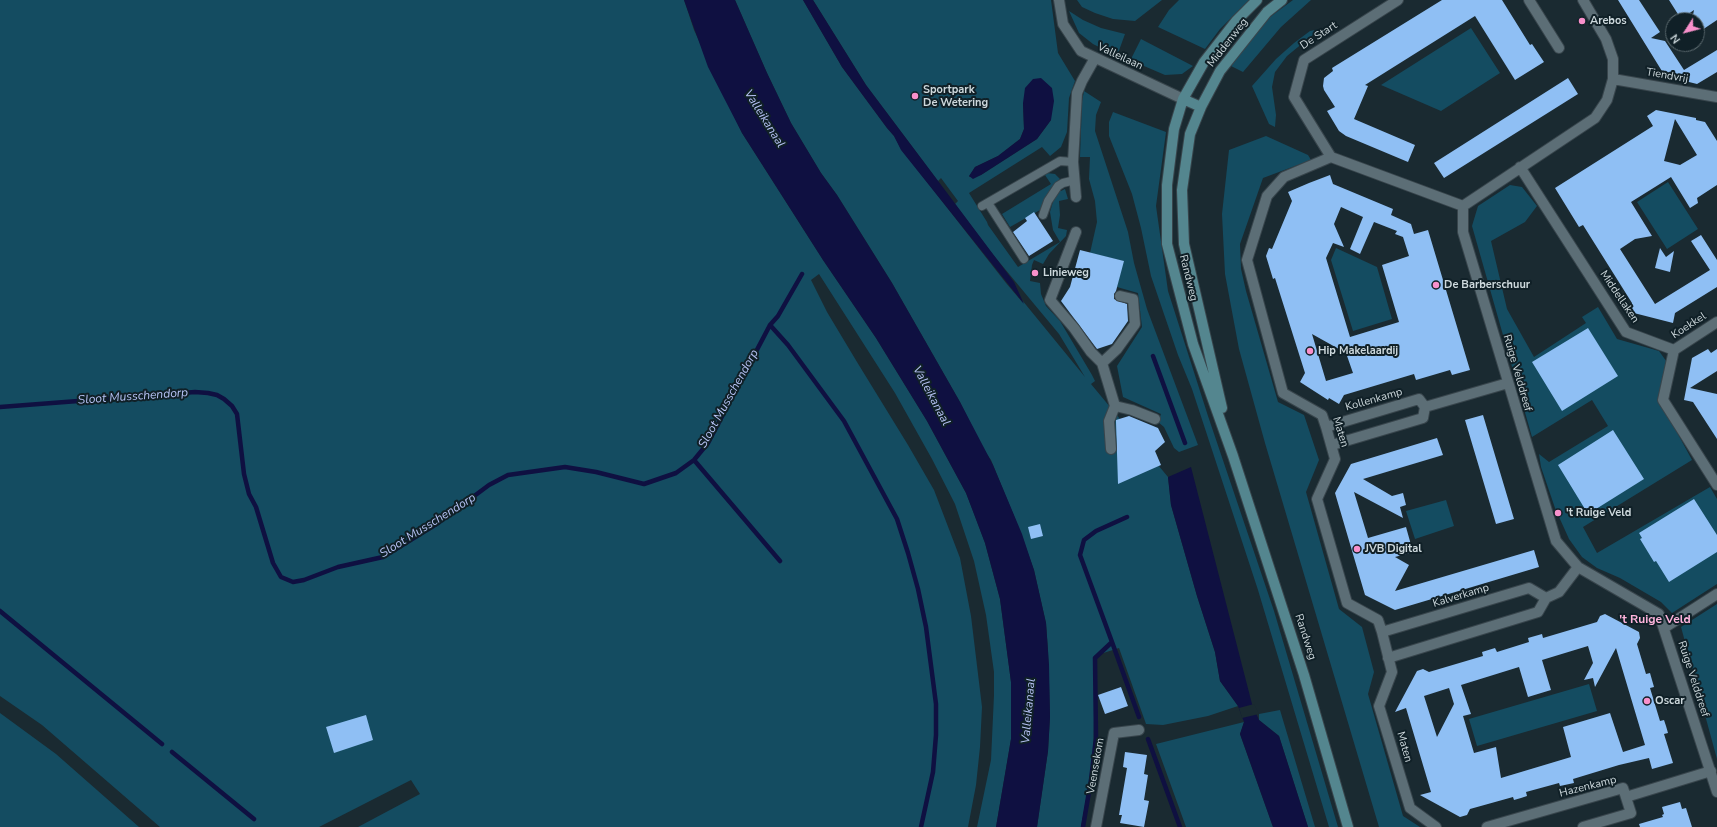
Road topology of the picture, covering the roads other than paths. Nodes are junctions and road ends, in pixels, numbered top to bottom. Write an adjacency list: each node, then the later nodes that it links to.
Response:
1 (1059, 0): 8 (street, Valleilaan)
2 (1257, 0): 11 (main road, Middenweg)
3 (1282, 0): 12 (main road, Middenweg)
4 (1398, 0): 13 (street, De Start)
5 (1529, 0): 7 (street)
6 (1582, 0): 9 (street)
7 (1559, 48)
8 (1094, 58): 11 (street, Valleilaan); 14 (street)
9 (1613, 79): 10 (street, Tiendvrij); 15 (street)
10 (1717, 97)
11 (1183, 99): 12 (main road, Valleilaan); 33 (main road, Randweg)
12 (1201, 106): 33 (main road, Randweg)
13 (1331, 157): 18 (street); 30 (street, Maten)
14 (1073, 162): 16 (street); 21 (lane)
15 (1520, 167): 18 (street); 24 (street, Middellaken)
16 (1075, 180): 17 (street); 19 (lane)
17 (1076, 197)
18 (1463, 206): 26 (street, Ruige Velddreef)
19 (1043, 215)
20 (1076, 232): 25 (street)
21 (1024, 259)
22 (1120, 296): 25 (street)
23 (1717, 322): 24 (street, Koekkel)
24 (1674, 350): 34 (street)
25 (1102, 363): 27 (street)
26 (1508, 383): 28 (street); 35 (street, Ruige Velddreef)
27 (1115, 406): 29 (street); 32 (street)
28 (1425, 408): 30 (street, Kollenkamp); 31 (street)
29 (1155, 419)
30 (1326, 427): 31 (street, Maten)
31 (1332, 445): 39 (street, Maten)
32 (1111, 449)
33 (1234, 456): 46 (main road, Randweg)
34 (1717, 485)
35 (1578, 567): 37 (street); 38 (street, Ruige Velddreef)
36 (1717, 594): 38 (street)
37 (1546, 598): 39 (street, Kalverkamp); 40 (street)
38 (1664, 628): 42 (street, Ruige Velddreef)
39 (1382, 632): 40 (street, Maten)
40 (1388, 658): 47 (street, Maten)
41 (1139, 730): 45 (street, Veensekom)
42 (1711, 771): 43 (street, Ruige Velddreef); 44 (street)
43 (1717, 792)
44 (1626, 797): 48 (street, Hazenkamp); 49 (street, Hazenkamp)
45 (1096, 827)
46 (1348, 827)
47 (1436, 827)
48 (1487, 827)
49 (1583, 827)

